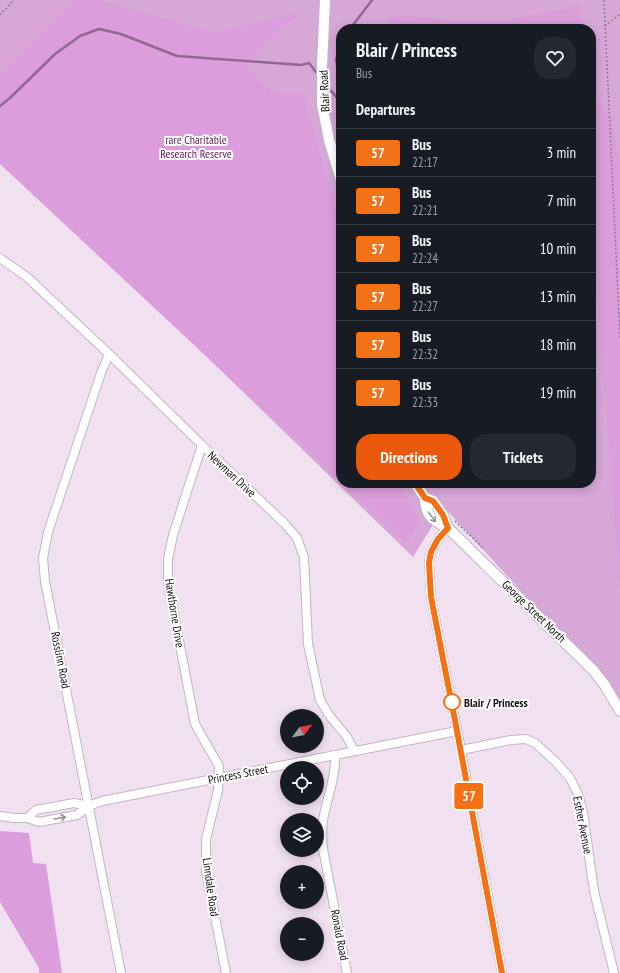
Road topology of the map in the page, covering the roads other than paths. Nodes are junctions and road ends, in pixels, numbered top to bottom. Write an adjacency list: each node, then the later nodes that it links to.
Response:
1 (325, 0): 2 (main road, Blair Road)
2 (336, 163)
3 (0, 258): 4 (street, Newman Drive)
4 (109, 354): 5 (street, Newman Drive); 14 (street, Rosslinn Road)
5 (202, 445): 11 (street, Newman Drive); 13 (street, Hawthorne Drive)
6 (418, 488): 7 (main road)
7 (448, 528): 8 (main road, George Street North); 9 (street)
8 (620, 711)
9 (457, 731): 10 (street); 11 (street, Princess Street)
10 (461, 750): 20 (street); 21 (street, Esther Avenue)
11 (354, 751): 12 (street, Princess Street)
12 (335, 755): 13 (street, Princess Street); 19 (street, Ronald Road)
13 (218, 778): 14 (street, Princess Street); 18 (street, Linndale Road)
14 (89, 806): 16 (street, Princess Street, one-way to 14); 16 (street, Princess Street); 17 (street, Rosslinn Road)
15 (0, 816): 16 (street, Princess Street)
16 (27, 818)
17 (121, 973)
18 (226, 973)
19 (347, 973)
20 (502, 973)
21 (614, 973)

